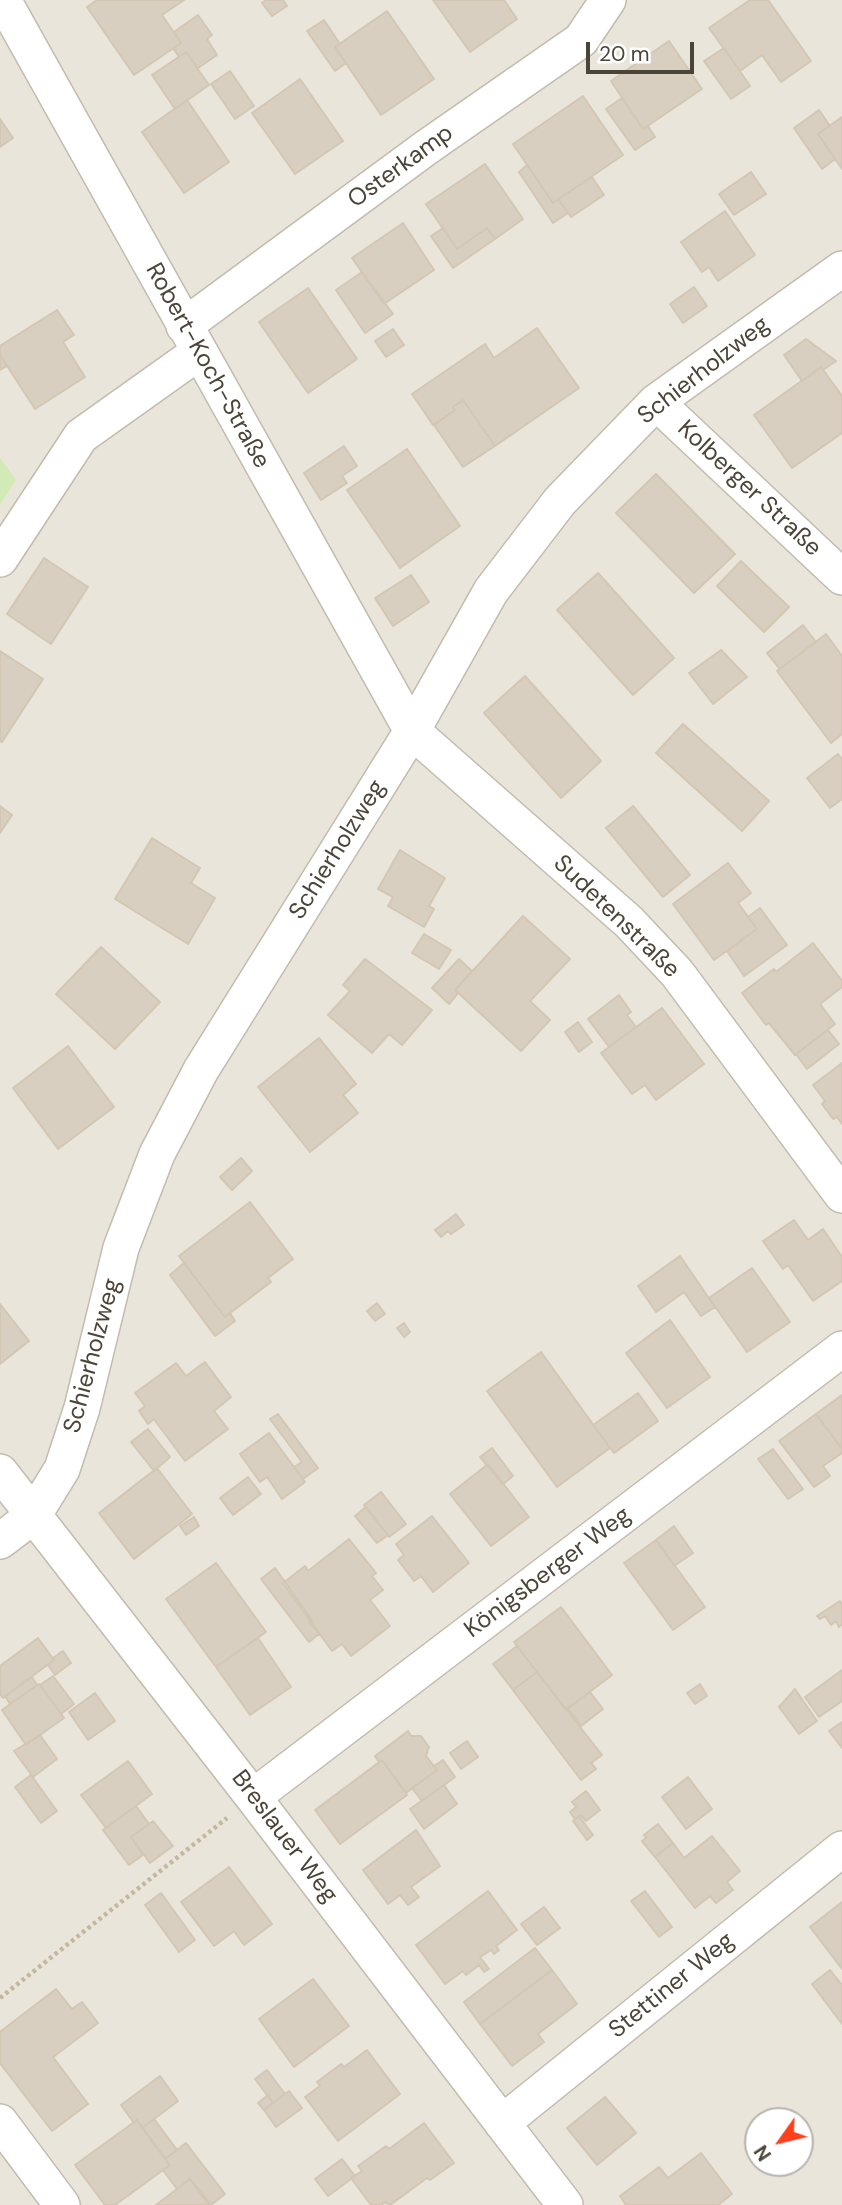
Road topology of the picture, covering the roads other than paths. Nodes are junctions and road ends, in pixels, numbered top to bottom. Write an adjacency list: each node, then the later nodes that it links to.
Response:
1 (1, 0): 4 (street, Robert-Koch-Straße)
2 (608, 0): 4 (street, Osterkamp)
3 (842, 268): 5 (street, Schierholzweg)
4 (192, 339): 6 (street, Osterkamp); 8 (street, Robert-Koch-Straße)
5 (656, 401): 7 (street, Kolberger Straße); 8 (street, Schierholzweg)
6 (0, 559)
7 (842, 577)
8 (412, 731): 9 (street, Sudetenstraße); 12 (street, Schierholzweg)
9 (842, 1195)
10 (842, 1349): 14 (street, Königsberger Weg)
11 (0, 1472): 12 (street, Breslauer Weg)
12 (33, 1516): 13 (street, Schierholzweg); 14 (street, Breslauer Weg)
13 (0, 1541)
14 (253, 1797): 17 (street, Breslauer Weg)
15 (842, 1849): 17 (street, Stettiner Weg)
16 (0, 2122): 18 (street)
17 (502, 2123): 19 (street, Breslauer Weg)
18 (62, 2205)
19 (565, 2205)

